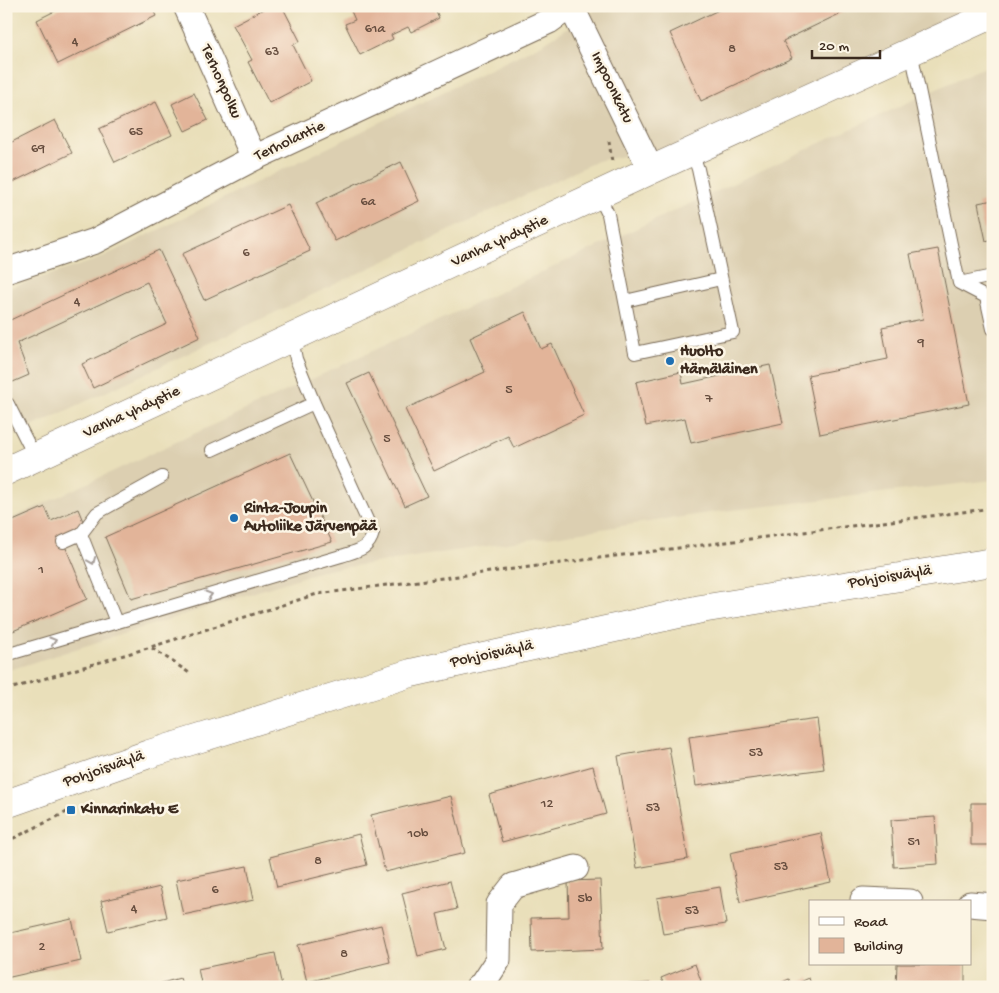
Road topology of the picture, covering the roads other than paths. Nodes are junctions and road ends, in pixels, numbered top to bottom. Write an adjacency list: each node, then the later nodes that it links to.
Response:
1 (186, 6): 6 (street, Terhonpolku)
2 (571, 6): 6 (street, Terholantie); 7 (street, Impoonkatu)
3 (993, 14): 4 (street, Vanha yhdystie)
4 (911, 51): 5 (street, Vanha yhdystie); 12 (lane)
5 (692, 152): 7 (street, Vanha yhdystie); 11 (lane)
6 (254, 158): 9 (street, Terholantie)
7 (651, 170): 8 (street, Vanha yhdystie)
8 (608, 191): 13 (lane); 15 (street, Vanha yhdystie)
9 (6, 270)
10 (993, 276): 12 (lane)
11 (722, 279): 13 (lane); 13 (lane)
12 (959, 283): 14 (lane)
13 (625, 301)
14 (993, 329)
15 (292, 339): 16 (lane); 19 (street, Vanha yhdystie)
16 (314, 403): 18 (lane); 25 (lane, one-way to 16)
17 (6, 405): 19 (lane)
18 (212, 450)
19 (35, 457): 20 (street, Vanha yhdystie)
20 (6, 471)
21 (162, 477): 22 (lane)
22 (81, 534): 23 (lane); 25 (lane, one-way to 25)
23 (63, 542)
24 (993, 562): 27 (street, Pohjoisväylä)
25 (116, 622): 26 (lane, one-way to 25)
26 (6, 655)
27 (6, 804)
28 (576, 868): 31 (street)
29 (972, 904): 30 (street)
30 (993, 906)
31 (478, 987)

